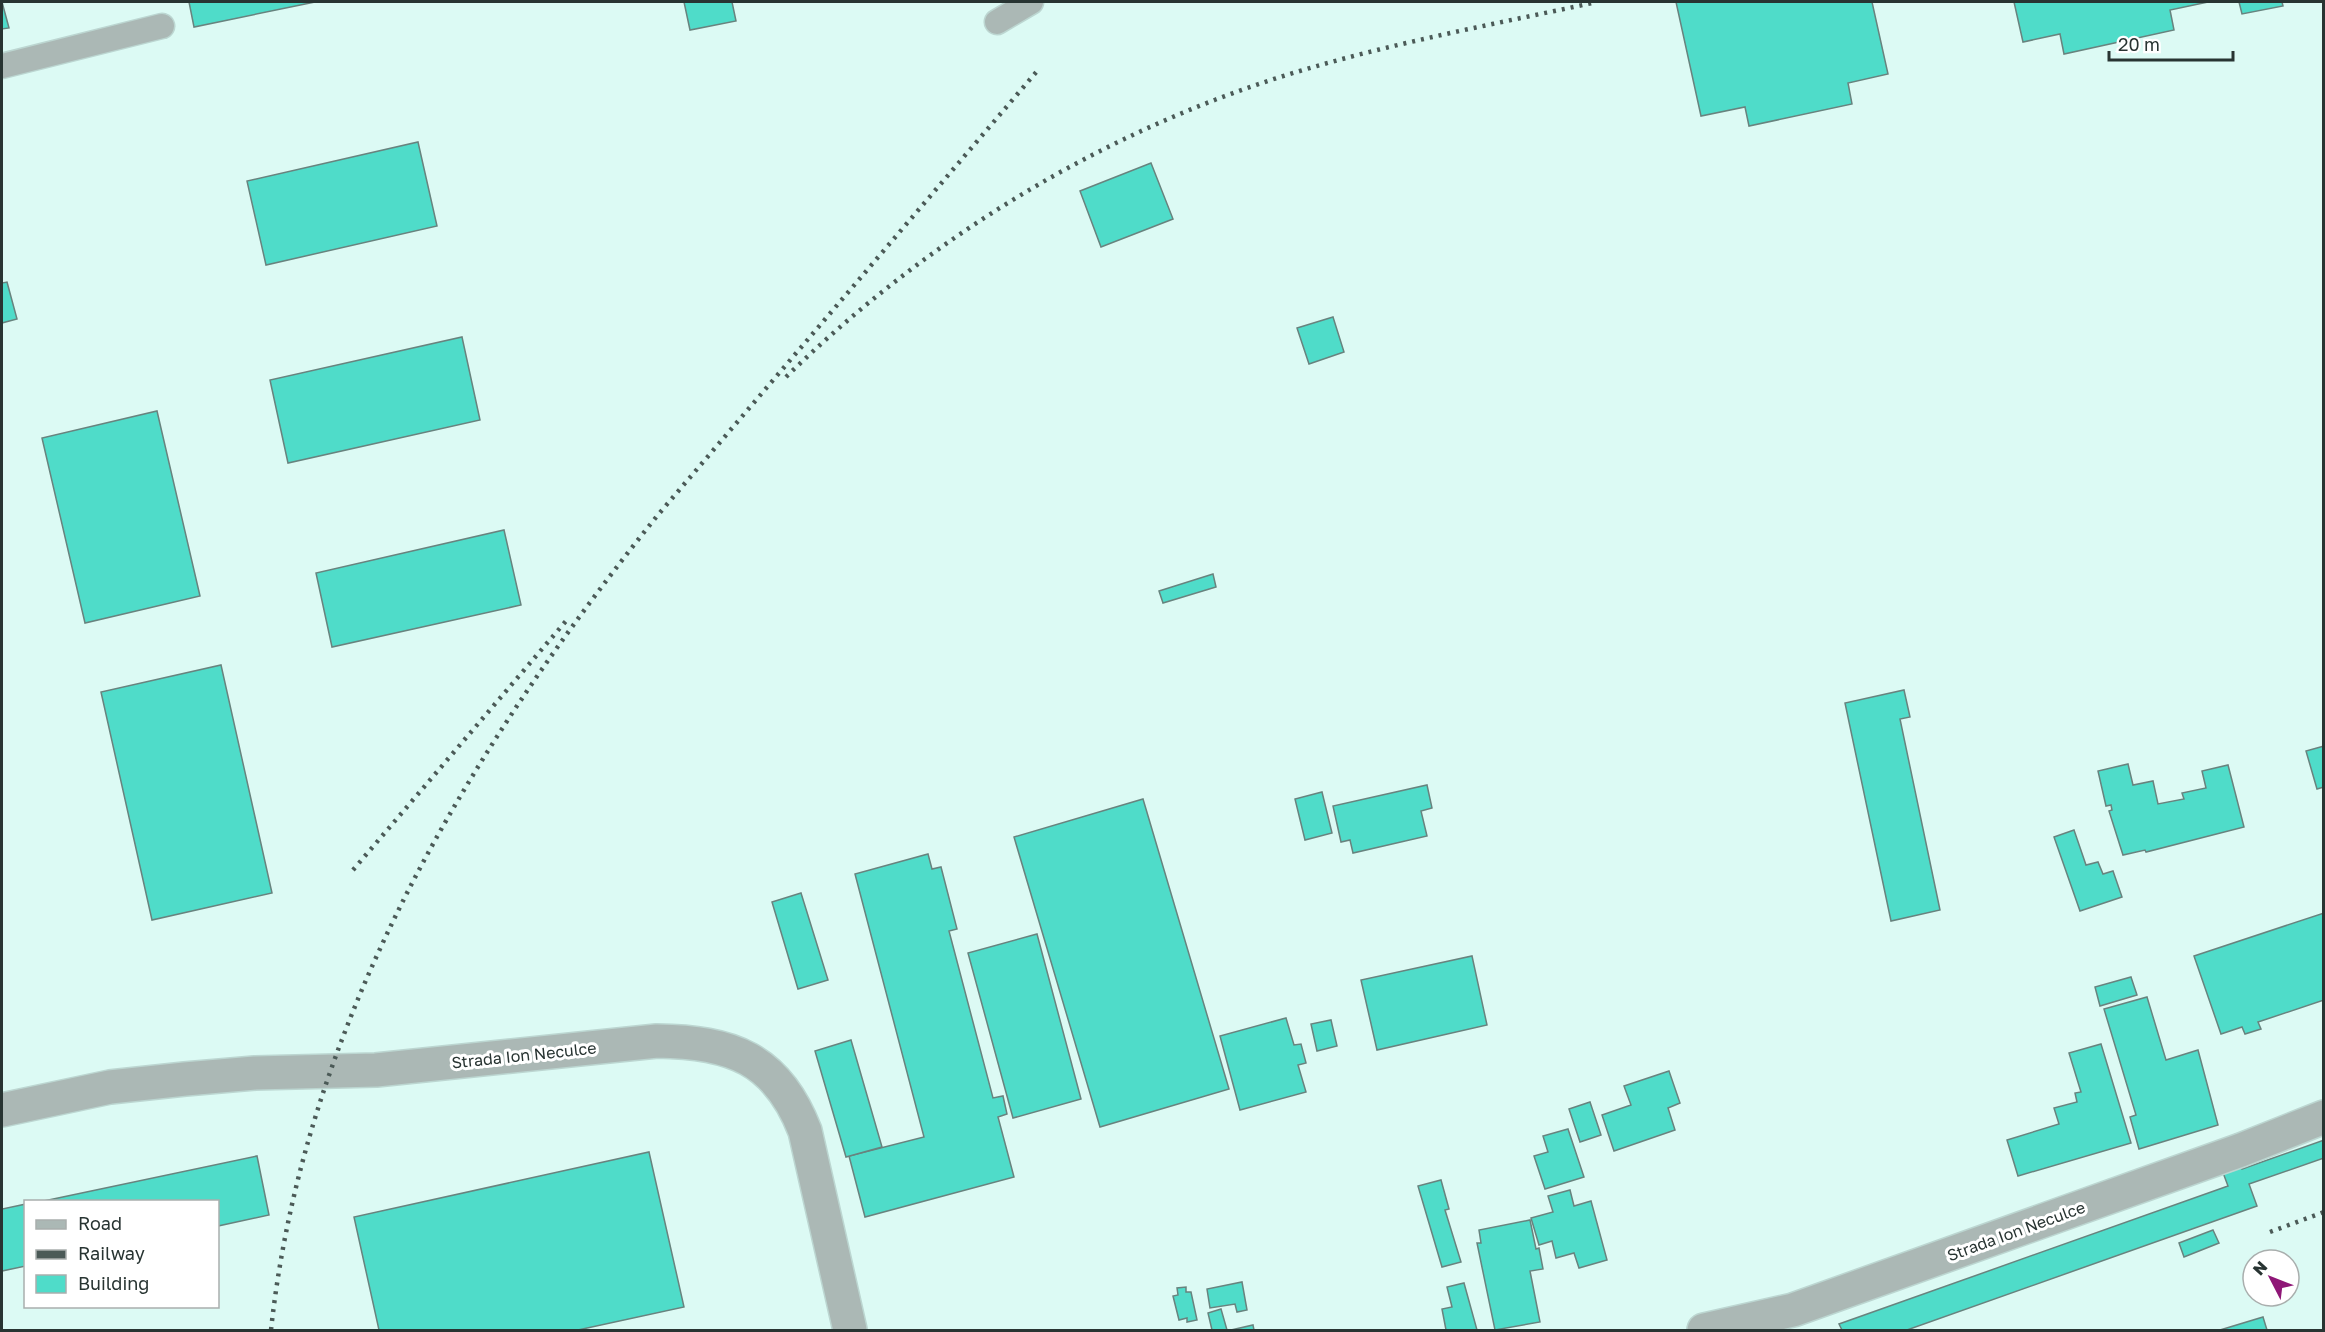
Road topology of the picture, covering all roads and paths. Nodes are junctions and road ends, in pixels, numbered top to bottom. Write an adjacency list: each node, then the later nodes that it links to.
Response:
1 (1031, 2): 2 (lane)
2 (997, 22)
3 (162, 26): 4 (lane)
4 (2, 66)
5 (2, 1110): 8 (street, Strada Ion Neculce)
6 (2324, 1117): 7 (street, Strada Ion Neculce)
7 (1797, 1320): 9 (street, Strada Ion Neculce)
8 (850, 1330)
9 (1704, 1330)

